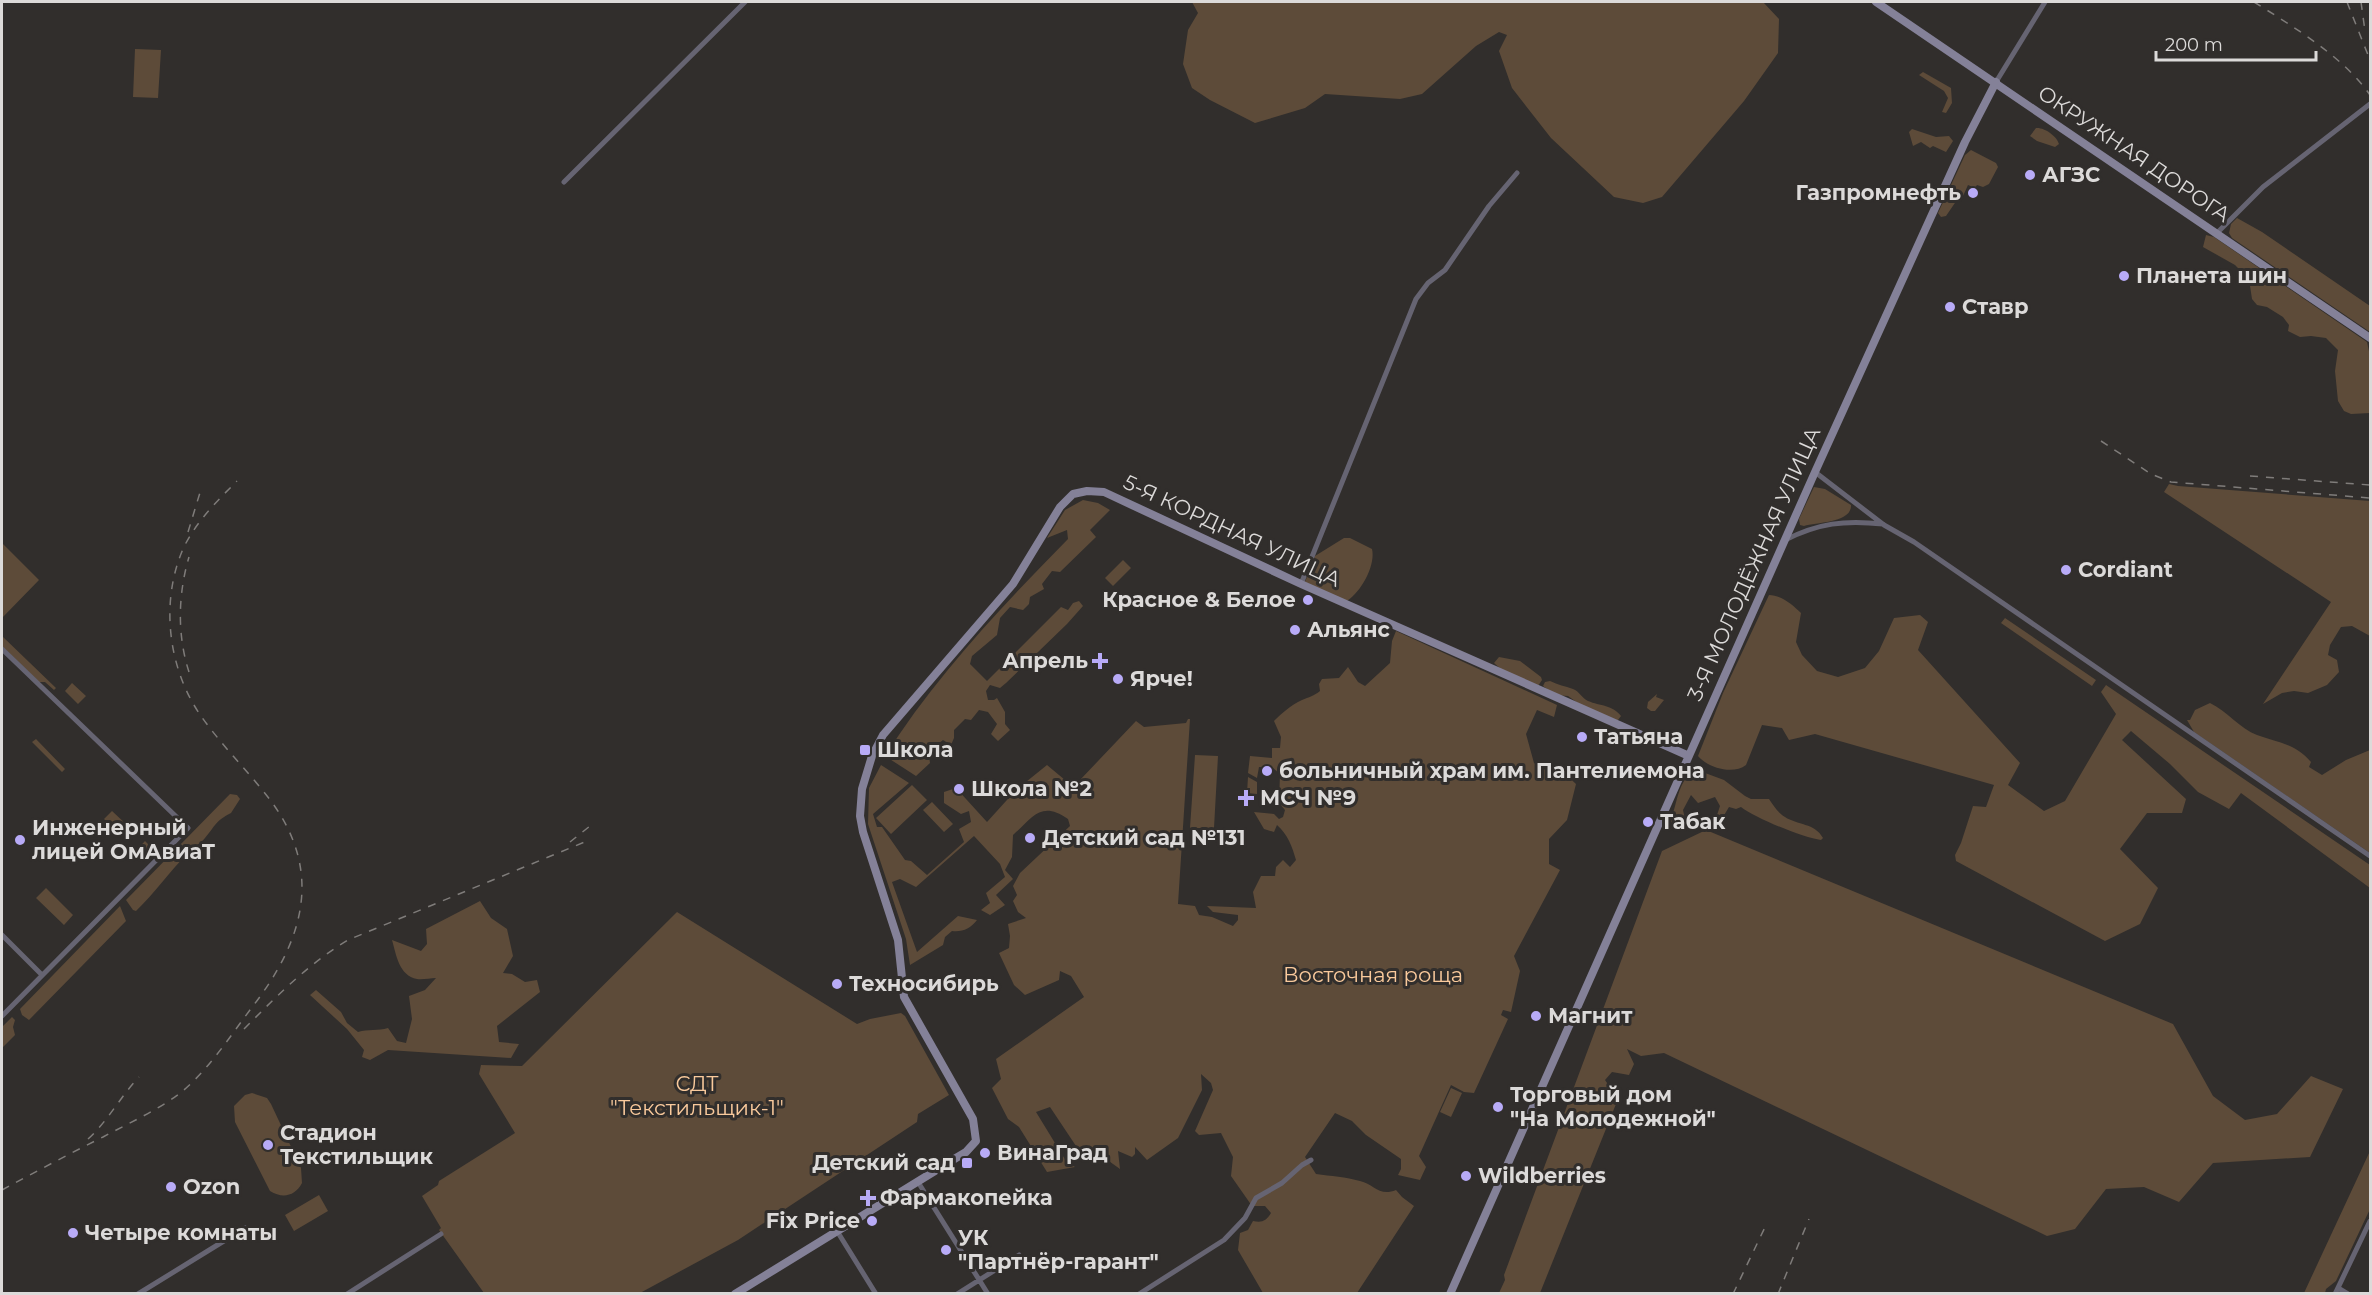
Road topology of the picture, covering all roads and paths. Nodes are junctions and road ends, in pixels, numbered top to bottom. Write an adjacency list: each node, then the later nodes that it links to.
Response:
1 (745, 2): 7 (street)
2 (1876, 2): 4 (main road, ОКРУЖНАЯ ДОРОГА)
3 (2044, 2): 4 (street)
4 (1996, 82): 8 (main road, ОКРУЖНАЯ ДОРОГА); 10 (main road, 3-Я МОЛОДЁЖНАЯ УЛИЦА)
5 (2370, 104): 8 (street)
6 (1517, 173): 13 (street)
7 (564, 182)
8 (2217, 233): 9 (main road, ОКРУЖНАЯ ДОРОГА)
9 (2370, 338)
10 (1815, 472): 11 (street); 12 (main road, 3-Я МОЛОДЁЖНАЯ УЛИЦА)
11 (1884, 525): 12 (street); 16 (street)
12 (1784, 540): 15 (main road, 3-Я МОЛОДЁЖНАЯ УЛИЦА)
13 (1301, 584): 15 (main road, 5-Я КОРДНАЯ УЛИЦА); 21 (main road, 5-Я КОРДНАЯ УЛИЦА)
14 (2, 649): 18 (street)
15 (1689, 756): 36 (main road, 3-Я МОЛОДЁЖНАЯ УЛИЦА)
16 (2370, 856)
17 (2, 935): 18 (street)
18 (42, 975): 19 (street)
19 (2, 1016)
20 (1311, 1160): 35 (street)
21 (918, 1182): 24 (main road, 5-Я КОРДНАЯ УЛИЦА); 27 (street)
22 (2370, 1221): 28 (street)
23 (245, 1228): 29 (street)
24 (837, 1231): 31 (main road, 5-Я КОРДНАЯ УЛИЦА); 32 (street)
25 (441, 1234): 30 (street)
26 (1018, 1255): 27 (street)
27 (979, 1280): 33 (street); 34 (street)
28 (2336, 1291): 37 (street)
29 (138, 1293)
30 (347, 1293)
31 (735, 1293)
32 (876, 1293)
33 (957, 1293)
34 (988, 1293)
35 (1139, 1293)
36 (1450, 1293)
37 (2348, 1293)

